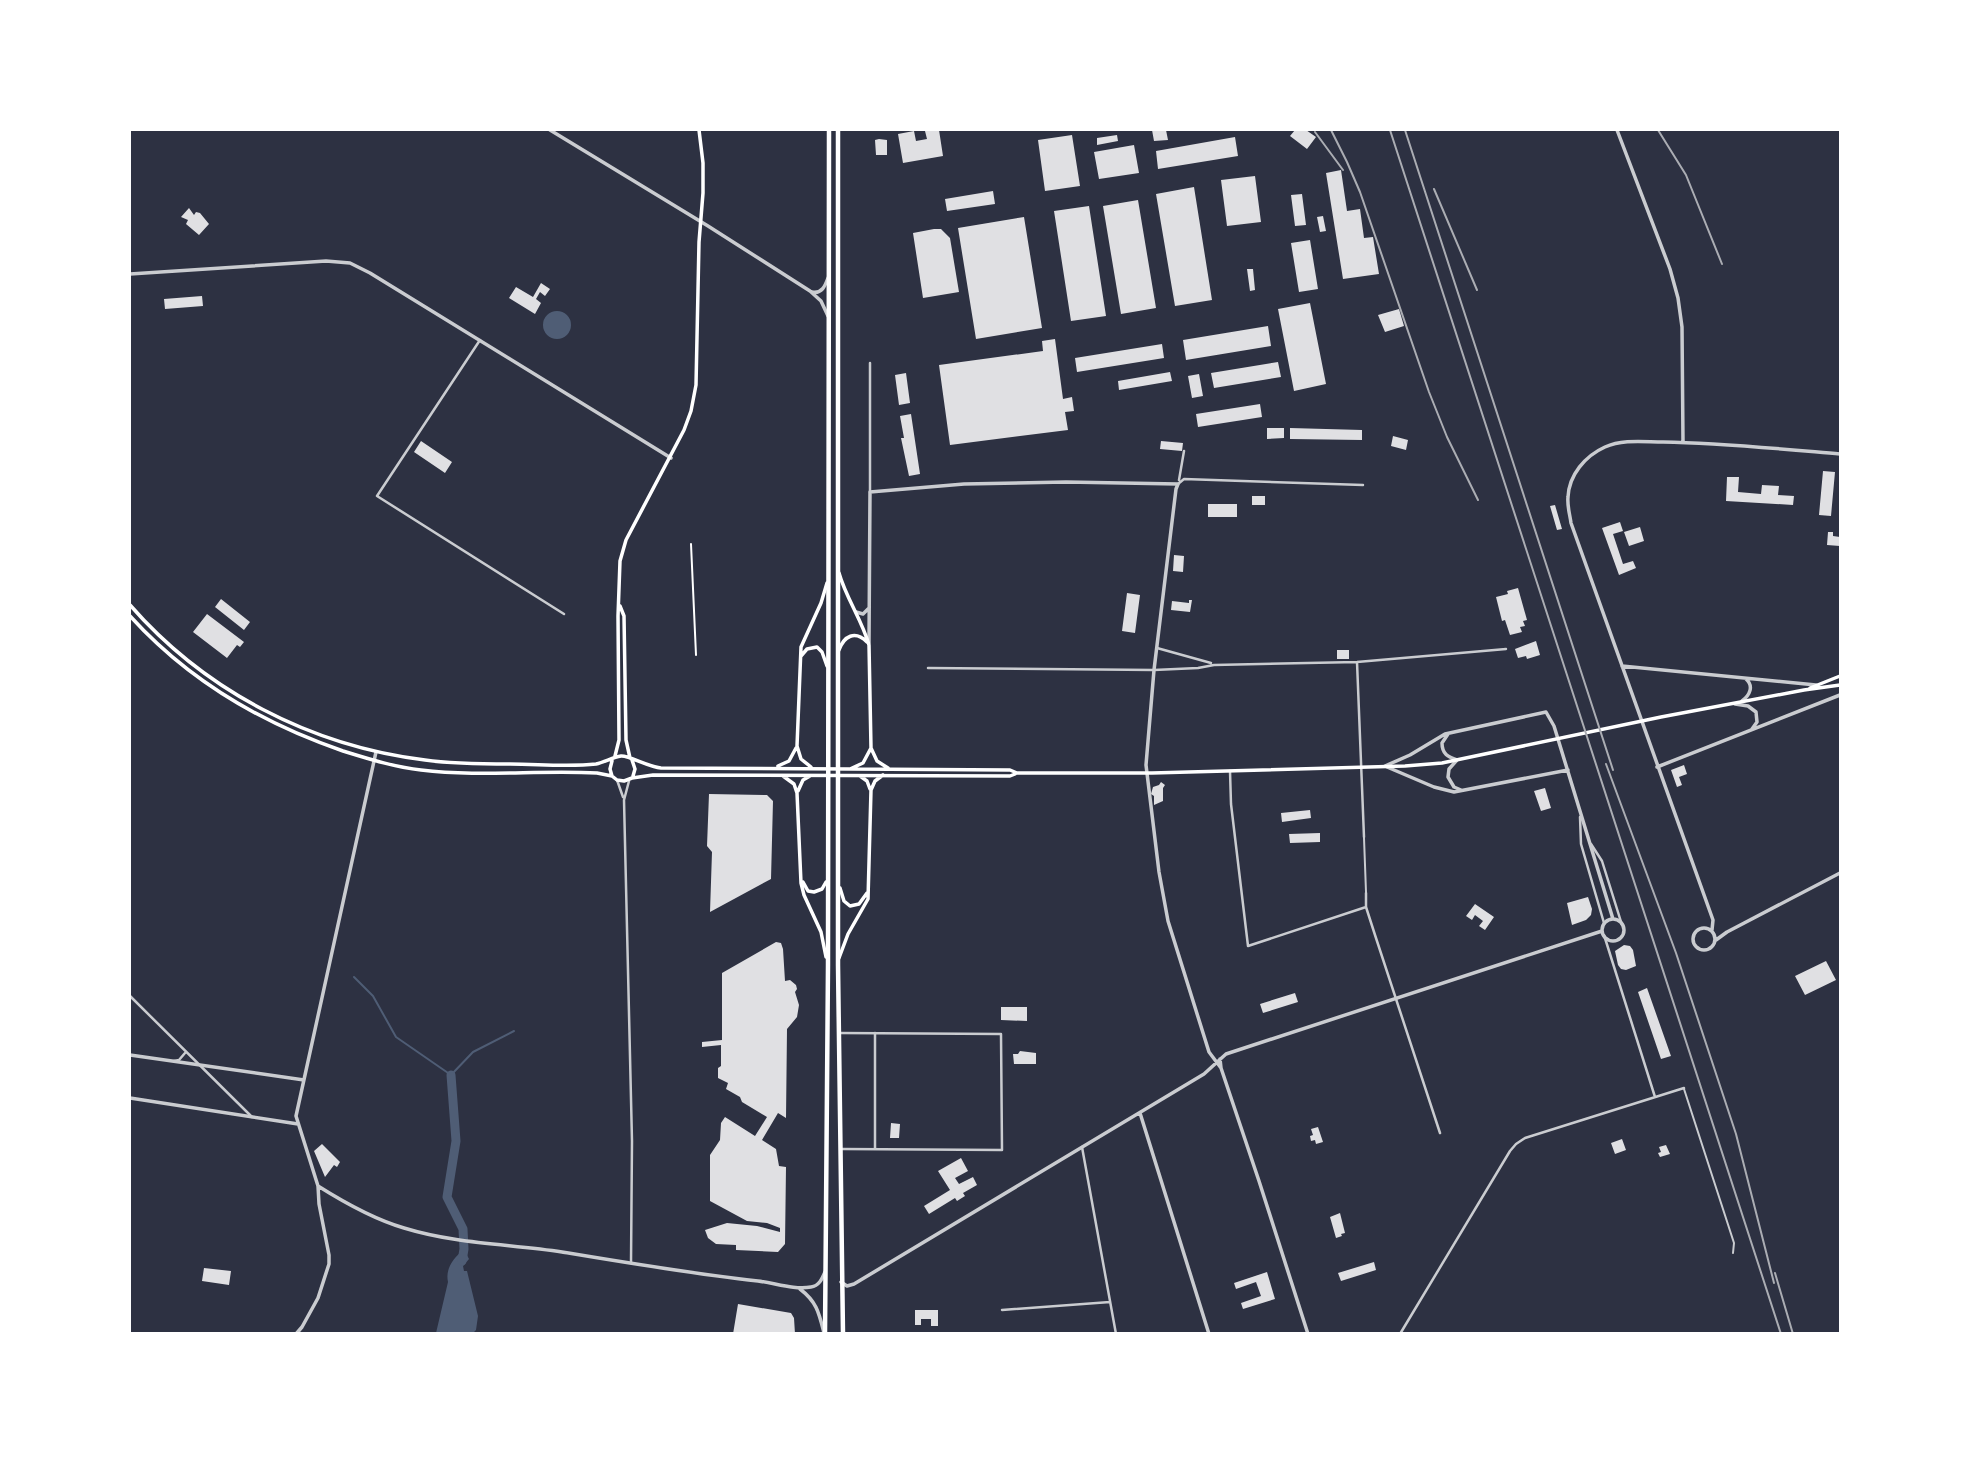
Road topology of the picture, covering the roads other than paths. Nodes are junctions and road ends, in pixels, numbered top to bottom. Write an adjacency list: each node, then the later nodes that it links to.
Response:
1 (550, 130): 6 (street)
2 (699, 130): 6 (main road)
3 (829, 130): 7 (highway)
4 (838, 130): 20 (highway)
5 (1617, 130): 13 (street)
6 (701, 222): 9 (street); 16 (main road)
7 (830, 267): 9 (street); 10 (highway)
8 (130, 274): 11 (street)
9 (810, 291): 10 (street)
10 (829, 318): 21 (highway)
11 (480, 340): 16 (street); 26 (street)
12 (870, 363): 19 (street)
13 (1683, 442): 15 (street); 38 (street)
14 (1184, 451): 17 (street)
15 (1840, 454)
16 (671, 458): 23 (main road)
17 (1178, 484): 18 (street); 19 (street); 32 (street)
18 (1363, 485)
19 (870, 492): 24 (street)
20 (838, 567): 25 (main road); 34 (highway)
21 (829, 577): 35 (main road); 41 (highway)
22 (130, 604): 53 (main road)
23 (620, 604): 54 (main road); 55 (main road)
24 (870, 606): 25 (street); 28 (street)
25 (855, 611): 29 (main road)
26 (564, 614)
27 (130, 615): 57 (main road)
28 (869, 627): 29 (street); 31 (street)
29 (866, 634): 30 (street); 31 (main road)
30 (860, 636): 31 (main road); 34 (main road)
31 (869, 645): 52 (main road)
32 (1157, 648): 37 (street); 40 (street)
33 (1506, 649): 36 (street)
34 (838, 655): 86 (highway)
35 (800, 658): 41 (main road); 51 (main road)
36 (1357, 662): 37 (street); 59 (street)
37 (1214, 664): 40 (street)
38 (1622, 666): 43 (street); 60 (street)
39 (928, 668): 40 (street)
40 (1154, 670): 68 (street)
41 (828, 672): 85 (highway)
42 (1840, 676): 44 (main road)
43 (1744, 678): 44 (street); 48 (street)
44 (1818, 685): 46 (main road)
45 (1840, 685): 46 (main road)
46 (1804, 690): 48 (main road)
47 (1840, 695): 49 (street)
48 (1734, 704): 49 (street); 56 (main road)
49 (1747, 732): 60 (street)
50 (1449, 733): 56 (street); 58 (street); 65 (street)
51 (796, 746): 61 (main road); 62 (main road)
52 (871, 748): 63 (main road); 64 (main road)
53 (376, 752): 54 (main road); 57 (street)
54 (614, 759): 55 (main road); 73 (main road)
55 (631, 759): 61 (main road); 74 (main road)
56 (1457, 760): 58 (main road); 77 (street)
57 (374, 761): 73 (main road); 108 (street)
58 (1385, 766): 59 (main road); 77 (street)
59 (1361, 767): 66 (main road); 81 (street)
60 (1657, 767): 93 (street)
61 (773, 768): 62 (main road)
62 (815, 769): 63 (main road)
63 (849, 769): 64 (main road)
64 (890, 769): 67 (main road)
65 (1568, 770): 77 (street); 80 (street)
66 (1230, 771): 68 (main road); 89 (street)
67 (1017, 773): 68 (main road); 70 (main road)
68 (1146, 773): 105 (street)
69 (856, 774): 70 (main road); 72 (main road); 76 (main road)
70 (885, 774): 76 (main road)
71 (778, 775): 72 (main road); 74 (main road); 78 (main road)
72 (816, 775): 78 (main road)
73 (612, 776): 75 (main road)
74 (631, 778): 75 (main road); 79 (street)
75 (617, 780): 79 (street)
76 (871, 790): 87 (main road)
77 (1463, 790)
78 (797, 793): 84 (main road)
79 (624, 800): 121 (street)
80 (1581, 813): 82 (street); 91 (street)
81 (1364, 837): 88 (lane)
82 (1589, 842): 90 (street); 92 (street)
83 (1840, 873): 94 (street)
84 (801, 876): 85 (main road); 97 (main road)
85 (828, 876): 97 (highway)
86 (838, 883): 87 (main road); 98 (highway)
87 (869, 888): 98 (main road)
88 (1366, 893): 89 (street)
89 (1366, 906): 100 (street)
90 (1613, 919): 91 (street); 92 (street)
91 (1604, 923): 95 (street)
92 (1622, 925): 95 (street)
93 (1713, 931): 94 (street); 96 (street); 96 (street)
94 (1727, 932): 96 (street)
95 (1603, 933): 100 (street); 110 (street)
96 (1717, 939)
97 (828, 965): 122 (highway)
98 (838, 965): 101 (highway)
99 (130, 996): 103 (street)
100 (1397, 998): 105 (street); 115 (street)
101 (839, 1033): 102 (street); 117 (highway)
102 (875, 1033): 118 (street); 118 (street)
103 (185, 1052): 106 (street); 107 (street)
104 (130, 1055): 106 (street)
105 (1218, 1060): 112 (street); 132 (street)
106 (172, 1061): 107 (street)
107 (198, 1065): 108 (street); 113 (street)
108 (304, 1080): 114 (street)
109 (1684, 1088): 110 (street); 120 (lane)
110 (1655, 1097): 133 (street)
111 (130, 1098): 113 (street)
112 (1142, 1111): 116 (street); 131 (street)
113 (252, 1117): 114 (street)
114 (298, 1124): 119 (street)
115 (1440, 1133)
116 (1083, 1147): 123 (street); 125 (street)
117 (841, 1149): 118 (street); 123 (highway)
118 (875, 1149)
119 (318, 1186): 121 (street); 127 (street)
120 (1733, 1253)
121 (631, 1263): 124 (street)
122 (826, 1269): 124 (street); 128 (highway)
123 (841, 1282): 129 (highway)
124 (799, 1287): 128 (street)
125 (1110, 1302): 126 (street); 130 (street)
126 (1002, 1310)
127 (296, 1334)
128 (824, 1334)
129 (843, 1334)
130 (1116, 1334)
131 (1209, 1334)
132 (1308, 1334)
133 (1400, 1334)

